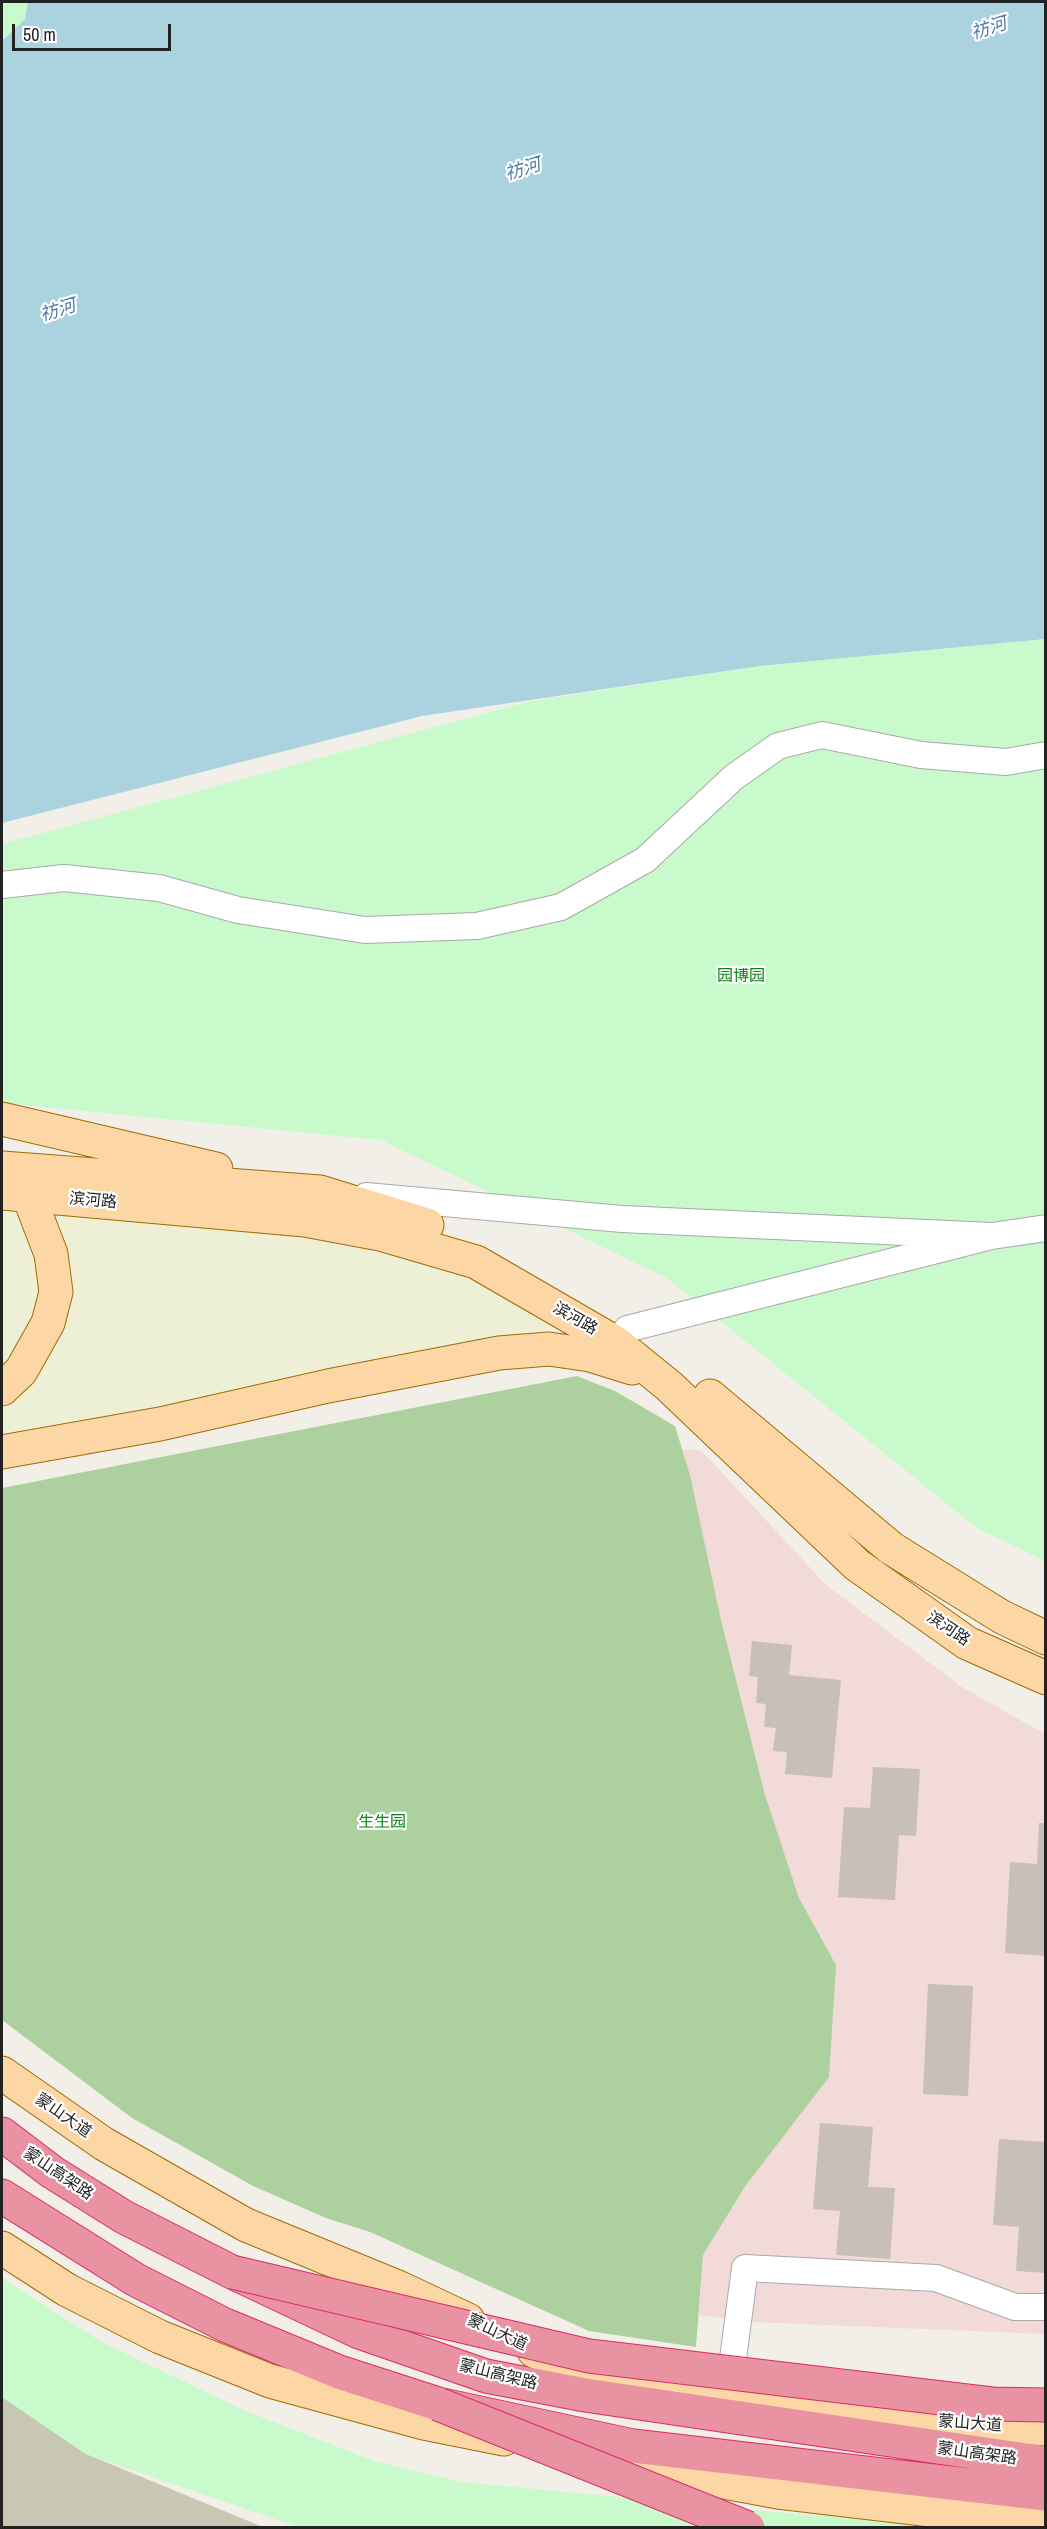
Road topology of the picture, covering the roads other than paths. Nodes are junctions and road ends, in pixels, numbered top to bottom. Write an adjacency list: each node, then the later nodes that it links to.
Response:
1 (1046, 755): 2 (lane)
2 (2, 885)
3 (2, 1119): 5 (main road)
4 (2, 1168): 5 (main road, 滨河路)
5 (320, 1192): 9 (lane); 10 (main road, 滨河路)
6 (2, 1193): 11 (main road, 滨河路)
7 (33, 1207): 12 (main road)
8 (1046, 1228): 9 (lane)
9 (992, 1236): 10 (lane)
10 (627, 1329): 14 (main road, 滨河路)
11 (669, 1386): 13 (main road); 15 (main road, 滨河路)
12 (2, 1389)
13 (2, 1452)
14 (1046, 1638)
15 (1046, 1678)
16 (2, 2073): 22 (main road, 蒙山大道)
17 (2, 2134): 20 (highway, 蒙山高架路)
18 (2, 2196): 23 (highway, 蒙山高架路)
19 (2, 2248): 28 (main road)
20 (232, 2272): 24 (highway, bridge); 26 (highway, 蒙山高架路, bridge)
21 (1046, 2307): 22 (lane)
22 (728, 2398): 25 (main road, 蒙山大道)
23 (438, 2404): 27 (highway, 蒙山高架路, bridge); 29 (highway, bridge)
24 (1046, 2405)
25 (1046, 2429)
26 (1046, 2463)
27 (1046, 2494)
28 (1046, 2526)
29 (748, 2528)

